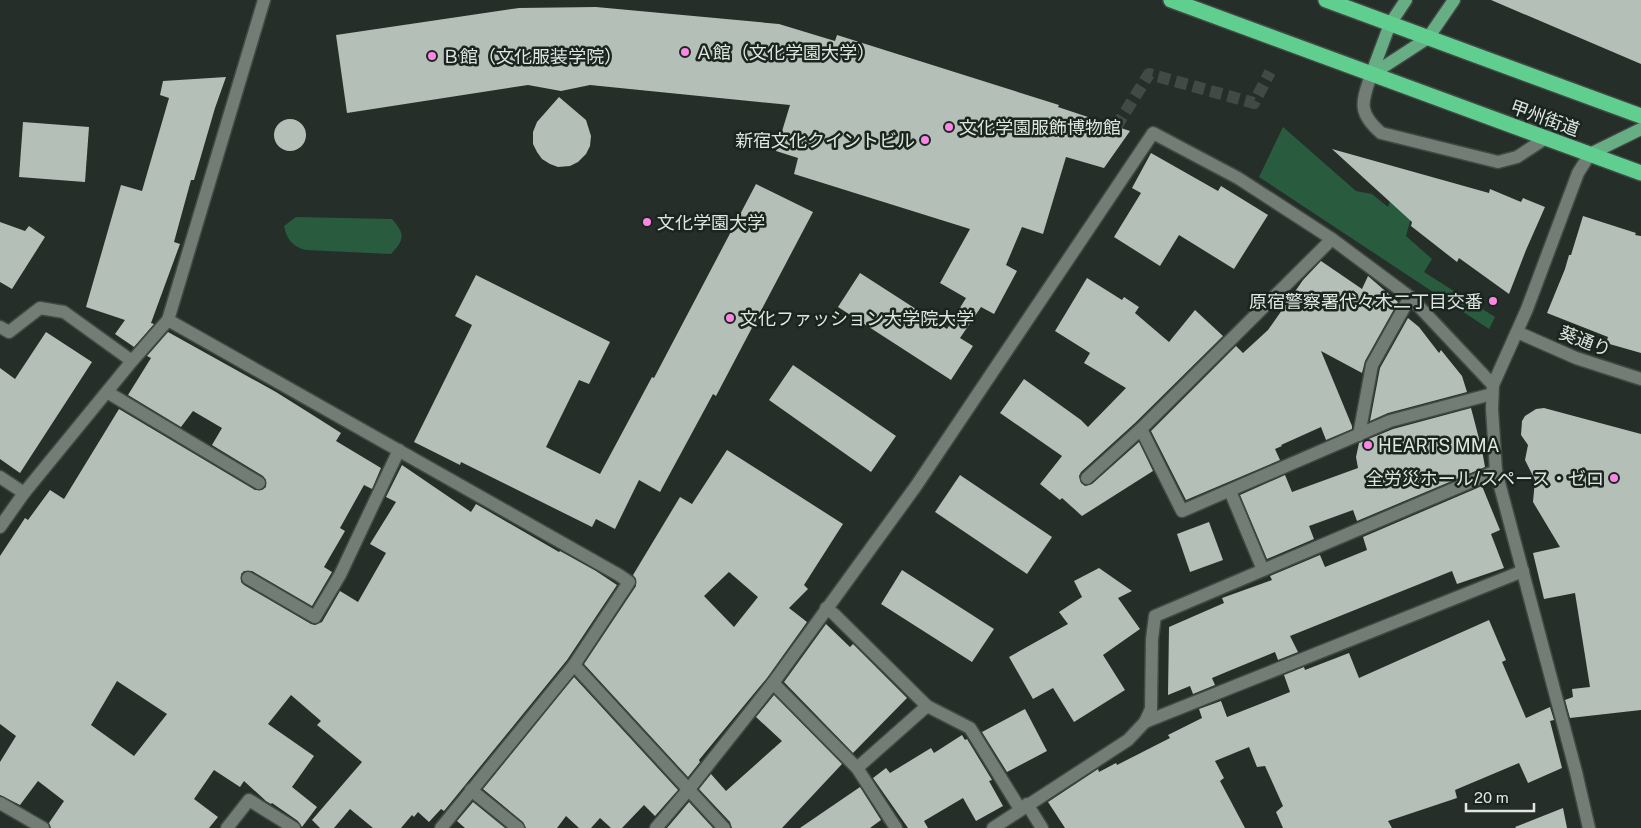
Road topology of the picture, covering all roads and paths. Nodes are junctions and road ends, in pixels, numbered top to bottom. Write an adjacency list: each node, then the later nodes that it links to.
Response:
1 (264, 0): 16 (street)
2 (1171, 0): 8 (highway, 甲州街道)
3 (1326, 0): 6 (highway, 甲州街道)
4 (1406, 0): 6 (main road)
5 (1454, 0): 7 (main road)
6 (1390, 24): 7 (highway, 甲州街道); 8 (main road)
7 (1428, 38): 8 (main road); 9 (highway, 甲州街道)
8 (1371, 75): 11 (highway, 甲州街道); 11 (street)
9 (1641, 116)
10 (1641, 129): 12 (main road)
11 (1546, 138): 12 (highway, 甲州街道)
12 (1590, 154): 13 (highway, 甲州街道); 18 (street)
13 (1641, 173)
14 (1332, 239): 15 (street); 23 (street); 36 (street)
15 (1410, 297): 21 (street); 24 (street)
16 (168, 320): 19 (street); 25 (street)
17 (0, 327): 19 (street)
18 (1517, 332): 20 (street, 葵通り); 21 (street)
19 (132, 361): 22 (street)
20 (1641, 379)
21 (1493, 390): 24 (street); 26 (street)
22 (107, 392): 29 (street); 31 (street)
23 (1141, 429): 28 (street); 30 (street)
24 (1359, 435): 30 (street)
25 (399, 450): 35 (street); 37 (street)
26 (1496, 471): 33 (street); 34 (street)
27 (0, 477): 31 (street)
28 (1087, 478)
29 (259, 483)
30 (1230, 491): 33 (street)
31 (24, 493): 32 (street)
32 (0, 527)
33 (1263, 570): 40 (street)
34 (1523, 570): 40 (street); 56 (street)
35 (248, 578)
36 (826, 608): 38 (street); 39 (street)
37 (574, 665): 42 (street); 43 (street)
38 (773, 683): 41 (street); 43 (street)
39 (927, 706): 41 (street); 45 (street)
40 (1145, 722): 45 (street)
41 (857, 768): 53 (street)
42 (471, 790): 49 (street); 50 (street)
43 (689, 790): 51 (street); 52 (street)
44 (0, 803): 46 (street)
45 (1023, 807): 54 (street); 55 (street)
46 (43, 828)
47 (227, 828): 48 (street)
48 (294, 828)
49 (441, 828)
50 (518, 828)
51 (656, 828)
52 (724, 828)
53 (896, 828)
54 (993, 828)
55 (1042, 828)
56 (1589, 828)

